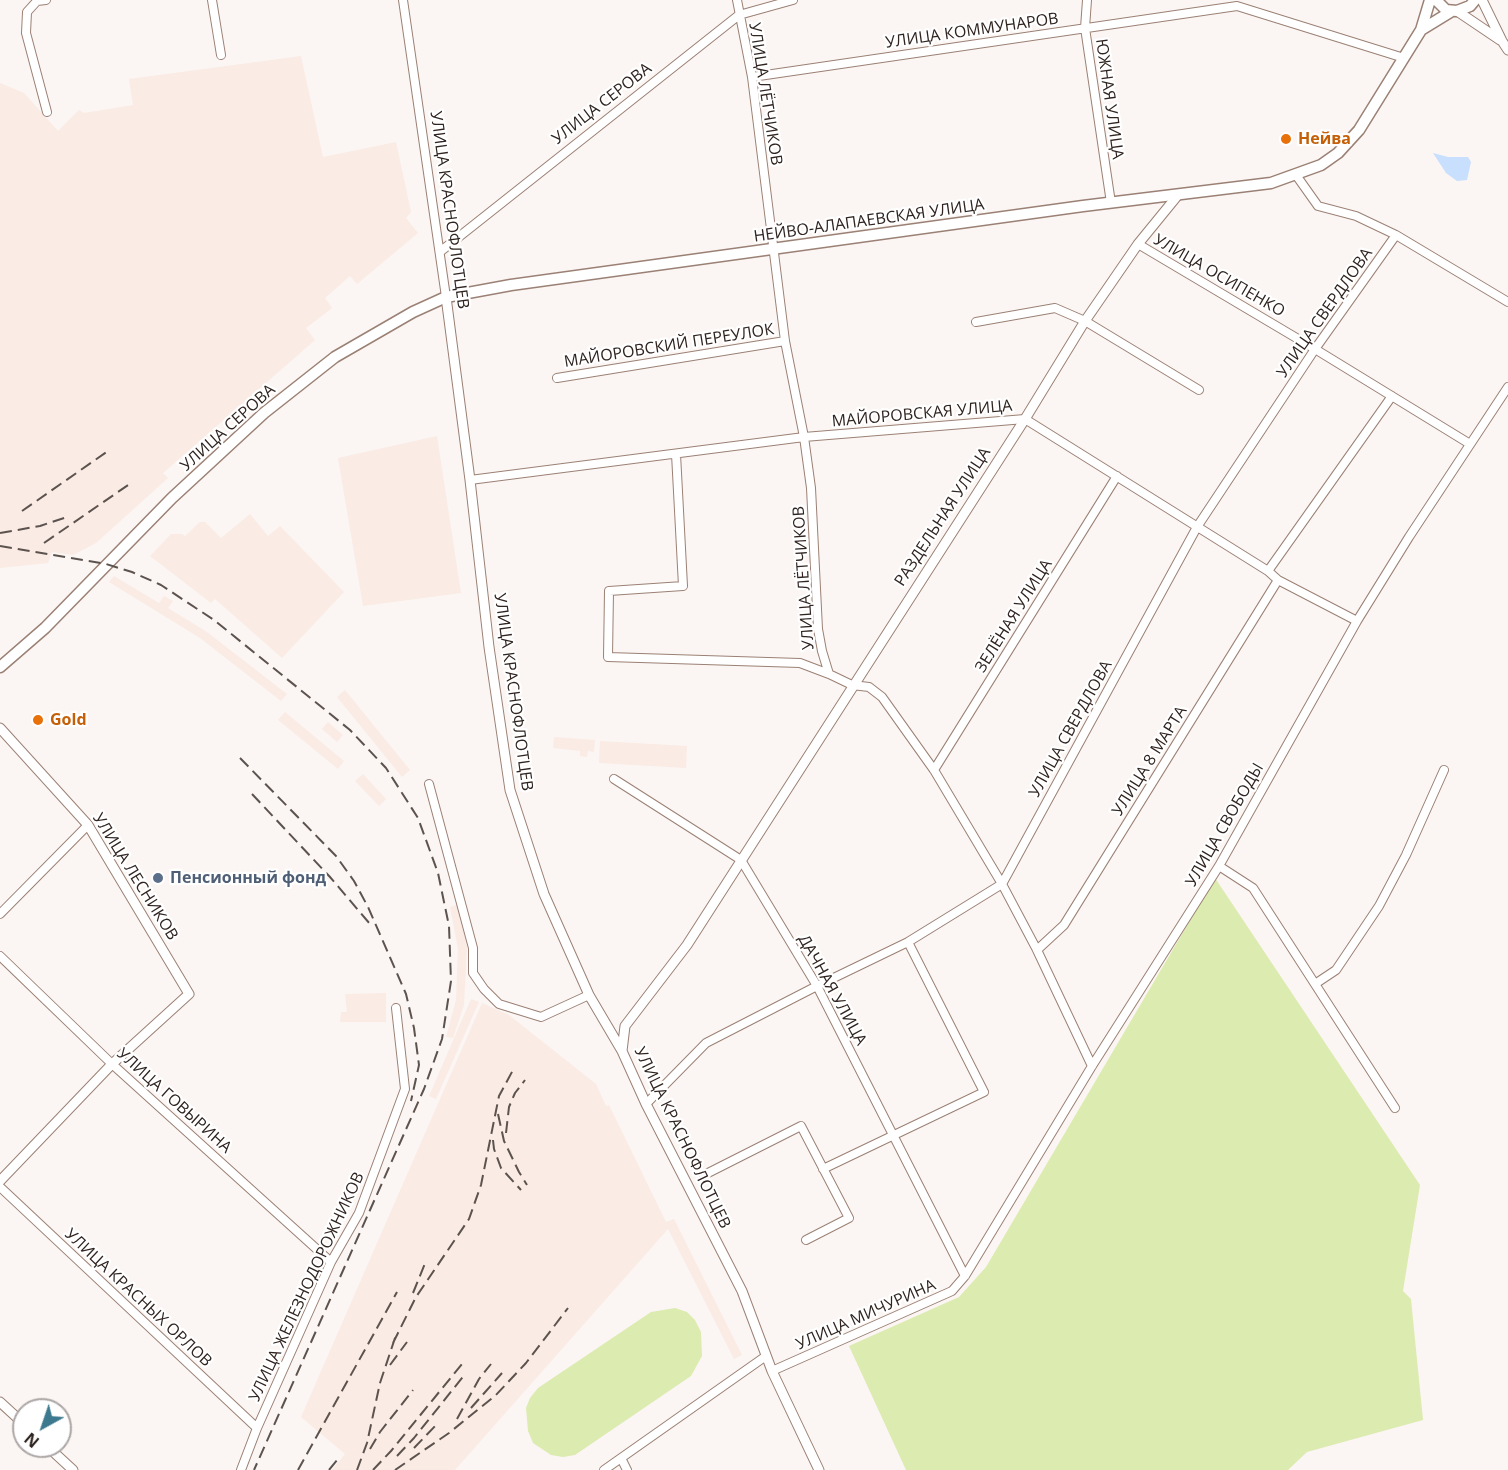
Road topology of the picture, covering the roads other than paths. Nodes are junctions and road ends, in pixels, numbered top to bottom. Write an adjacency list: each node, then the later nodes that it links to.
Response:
1 (46, 0): 21 (street)
2 (212, 0): 18 (street)
3 (403, 0): 27 (street, УЛИЦА КРАСНОФЛОТЦЕВ)
4 (737, 0): 13 (street, УЛИЦА ЛЁТЧИКОВ)
5 (793, 0): 13 (street, УЛИЦА СЕРОВА)
6 (1087, 0): 14 (street, ЮЖНАЯ УЛИЦА)
7 (1430, 0): 15 (main road)
8 (1436, 0): 12 (main road)
9 (1475, 0): 12 (main road)
10 (1482, 0): 16 (street)
11 (1234, 3): 14 (street, УЛИЦА КОММУНАРОВ); 19 (street, УЛИЦА КОММУНАРОВ)
12 (1455, 11): 15 (main road); 16 (street)
13 (739, 15): 20 (street, УЛИЦА ЛЁТЧИКОВ); 27 (street, УЛИЦА СЕРОВА)
14 (1085, 28): 20 (street, УЛИЦА КОММУНАРОВ); 24 (street, ЮЖНАЯ УЛИЦА)
15 (1421, 30): 19 (main road, НЕЙВО-АЛАПАЕВСКАЯ УЛИЦА)
16 (1502, 41): 17 (street)
17 (1508, 50)
18 (221, 55)
19 (1404, 58): 22 (main road, НЕЙВО-АЛАПАЕВСКАЯ УЛИЦА)
20 (752, 77): 28 (street, УЛИЦА ЛЁТЧИКОВ)
21 (47, 112)
22 (1296, 175): 23 (main road, НЕЙВО-АЛАПАЕВСКАЯ УЛИЦА); 25 (street)
23 (1178, 195): 26 (street, РАЗДЕЛЬНАЯ УЛИЦА); 28 (main road, НЕЙВО-АЛАПАЕВСКАЯ УЛИЦА)
24 (1111, 202)
25 (1396, 236): 30 (street); 34 (street, УЛИЦА СВЕРДЛОВА)
26 (1138, 244): 31 (street, РАЗДЕЛЬНАЯ УЛИЦА); 34 (street, УЛИЦА ОСИПЕНКО)
27 (441, 250): 29 (street, УЛИЦА КРАСНОФЛОТЦЕВ)
28 (772, 250): 29 (main road, НЕЙВО-АЛАПАЕВСКАЯ УЛИЦА); 33 (street, УЛИЦА ЛЁТЧИКОВ)
29 (446, 297): 44 (street, УЛИЦА КРАСНОФЛОТЦЕВ); 49 (main road, УЛИЦА СЕРОВА)
30 (1508, 302)
31 (1085, 321): 32 (street); 37 (street); 39 (street, РАЗДЕЛЬНАЯ УЛИЦА)
32 (976, 322)
33 (785, 341): 35 (street, МАЙОРОВСКИЙ ПЕРЕУЛОК); 40 (street, УЛИЦА ЛЁТЧИКОВ)
34 (1316, 349): 38 (street, УЛИЦА ОСИПЕНКО); 45 (street, УЛИЦА СВЕРДЛОВА)
35 (557, 378)
36 (1508, 387): 41 (street, УЛИЦА СВОБОДЫ)
37 (1199, 390)
38 (1392, 396): 41 (street, УЛИЦА ОСИПЕНКО); 46 (street)
39 (1025, 419): 40 (street, МАЙОРОВСКАЯ УЛИЦА); 43 (street, МАЙОРОВСКАЯ УЛИЦА); 51 (street, РАЗДЕЛЬНАЯ УЛИЦА)
40 (804, 437): 42 (street, МАЙОРОВСКАЯ УЛИЦА); 50 (street, УЛИЦА ЛЁТЧИКОВ)
41 (1470, 444): 48 (street, УЛИЦА СВОБОДЫ)
42 (676, 454): 44 (street, МАЙОРОВСКАЯ УЛИЦА); 50 (street)
43 (1117, 476): 45 (street, МАЙОРОВСКАЯ УЛИЦА); 53 (street, ЗЕЛЁНАЯ УЛИЦА)
44 (470, 480): 67 (street, УЛИЦА КРАСНОФЛОТЦЕВ)
45 (1197, 526): 46 (street, МАЙОРОВСКАЯ УЛИЦА); 60 (street, УЛИЦА СВЕРДЛОВА)
46 (1268, 571): 47 (street, МАЙОРОВСКАЯ УЛИЦА)
47 (1278, 580): 48 (street, МАЙОРОВСКАЯ УЛИЦА); 63 (street, УЛИЦА 8 МАРТА)
48 (1357, 621): 59 (street, УЛИЦА СВОБОДЫ)
49 (0, 667)
50 (829, 674): 51 (street)
51 (852, 685): 53 (street); 58 (street, РАЗДЕЛЬНАЯ УЛИЦА)
52 (0, 728): 57 (street, УЛИЦА ЛЕСНИКОВ)
53 (934, 770): 60 (street)
54 (1444, 770): 65 (street)
55 (614, 779): 58 (street)
56 (429, 784): 67 (street)
57 (88, 825): 61 (street); 70 (street, УЛИЦА ЛЕСНИКОВ)
58 (741, 860): 66 (street, ДАЧНАЯ УЛИЦА); 69 (street, РАЗДЕЛЬНАЯ УЛИЦА)
59 (1219, 866): 65 (street); 71 (street, УЛИЦА СВОБОДЫ)
60 (1002, 884): 62 (street, УЛИЦА СВЕРДЛОВА); 63 (street)
61 (0, 914)
62 (908, 942): 66 (street, УЛИЦА СВЕРДЛОВА); 74 (street)
63 (1037, 950): 71 (street)
64 (0, 956): 70 (street, УЛИЦА ГОВЫРИНА)
65 (1315, 984): 73 (street)
66 (817, 986): 72 (street, УЛИЦА СВЕРДЛОВА); 74 (street, ДАЧНАЯ УЛИЦА)
67 (589, 995): 69 (street, УЛИЦА КРАСНОФЛОТЦЕВ)
68 (396, 1008): 80 (street, УЛИЦА ЖЕЛЕЗНОДОРОЖНИКОВ)
69 (622, 1051): 72 (street, УЛИЦА КРАСНОФЛОТЦЕВ)
70 (112, 1064): 77 (street); 80 (street, УЛИЦА ГОВЫРИНА)
71 (1092, 1066): 81 (street, УЛИЦА СВОБОДЫ)
72 (646, 1104): 82 (street, УЛИЦА КРАСНОФЛОТЦЕВ)
73 (1395, 1108)
74 (892, 1136): 75 (street); 81 (street, ДАЧНАЯ УЛИЦА)
75 (823, 1169): 76 (street); 79 (street)
76 (704, 1175)
77 (0, 1181)
78 (0, 1187): 86 (street, УЛИЦА КРАСНЫХ ОРЛОВ)
79 (806, 1240)
80 (331, 1262): 86 (street, УЛИЦА ЖЕЛЕЗНОДОРОЖНИКОВ)
81 (965, 1276): 83 (street, УЛИЦА МИЧУРИНА)
82 (766, 1356): 83 (street, УЛИЦА КРАСНОФЛОТЦЕВ); 88 (street)
83 (772, 1371): 93 (street, УЛИЦА КРАСНОФЛОТЦЕВ)
84 (0, 1402): 85 (street)
85 (12, 1413)
86 (257, 1428): 90 (street, УЛИЦА ЖЕЛЕЗНОДОРОЖНИКОВ)
87 (60, 1458): 89 (street)
88 (621, 1458): 91 (street); 92 (street)
89 (73, 1470)
90 (241, 1470)
91 (604, 1470)
92 (627, 1470)
93 (819, 1470)

